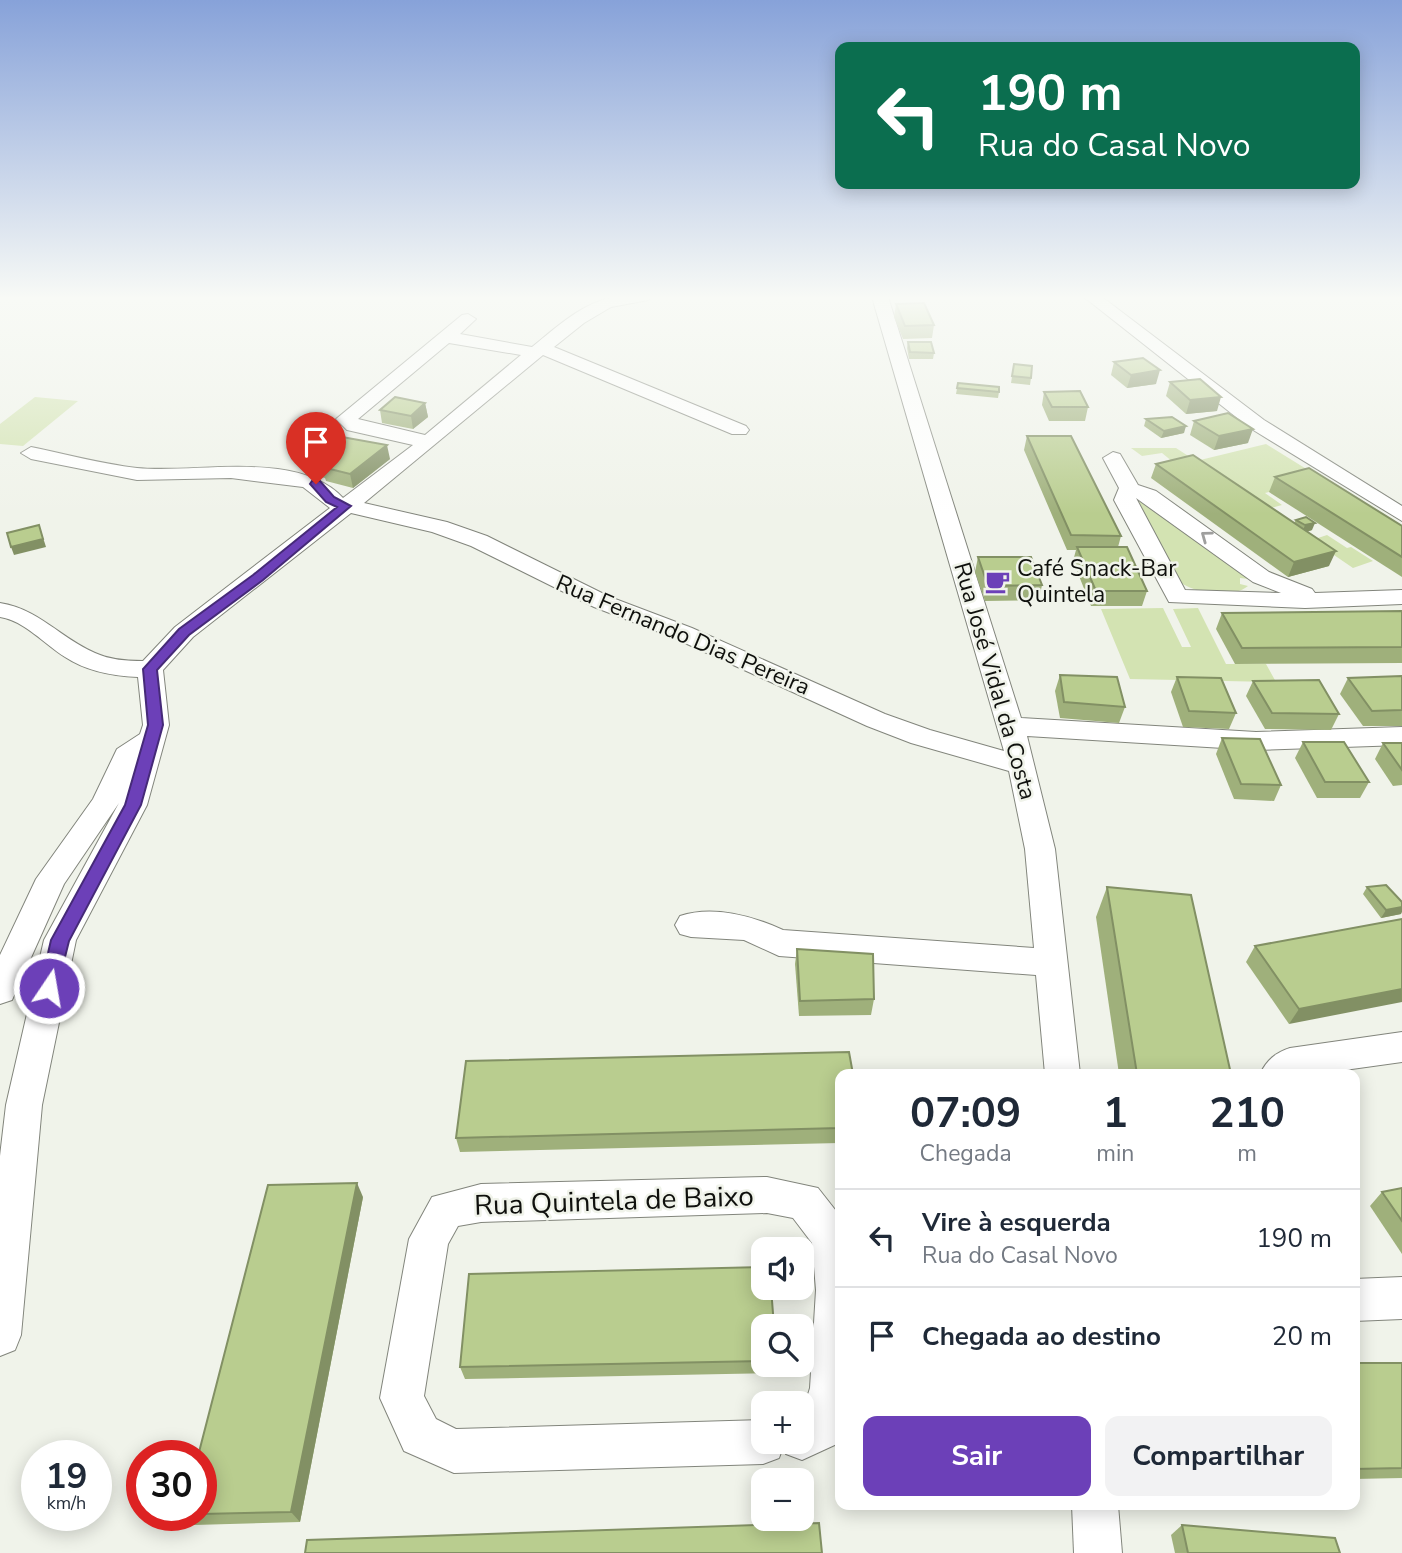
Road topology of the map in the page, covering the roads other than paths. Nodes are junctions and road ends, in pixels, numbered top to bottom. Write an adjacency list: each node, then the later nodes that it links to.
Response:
1 (406, 369): 7 (street)
2 (517, 369): 7 (street)
3 (586, 369): 6 (street)
4 (902, 369): 19 (street, Rua José Vidal da Costa)
5 (1186, 369): 12 (street)
6 (739, 430)
7 (429, 442): 11 (street)
8 (31, 453): 11 (street)
9 (1113, 458): 10 (street)
10 (1130, 489): 13 (street, one-way to 10); 16 (street)
11 (345, 506): 18 (street); 22 (street, Rua Fernando Dias Pereira)
12 (1402, 515)
13 (1261, 577): 15 (street); 16 (street)
14 (1402, 597): 15 (street)
15 (1324, 598): 16 (street)
16 (1237, 599)
17 (0, 610): 18 (street)
18 (150, 669): 21 (street)
19 (1013, 726): 20 (street); 22 (street, Rua José Vidal da Costa)
20 (1402, 736)
21 (152, 738): 25 (street); 32 (street)
22 (1022, 765): 24 (street, Rua José Vidal da Costa)
23 (691, 925): 24 (street)
24 (1052, 963): 27 (street, Rua José Vidal da Costa)
25 (0, 990)
26 (1402, 1047): 28 (street)
27 (1062, 1069)
28 (1283, 1069)
29 (835, 1267): 35 (street, Rua Quintela de Baixo)
30 (1402, 1298): 31 (street)
31 (1360, 1300)
32 (0, 1335)
33 (835, 1339): 34 (street, Rua Quintela de Baixo)
34 (814, 1432)
35 (751, 1442)
36 (1095, 1510): 37 (street)
37 (1098, 1553)

